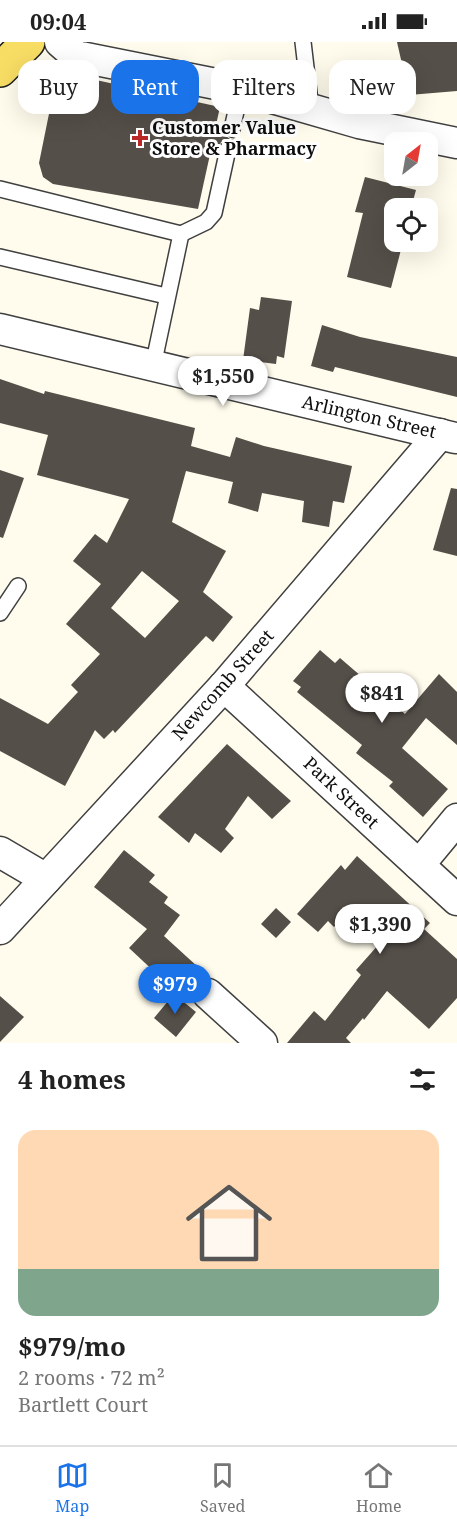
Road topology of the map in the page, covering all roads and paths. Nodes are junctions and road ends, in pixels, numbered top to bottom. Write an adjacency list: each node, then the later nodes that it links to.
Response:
1 (60, 42): 3 (street)
2 (303, 42): 4 (lane)
3 (116, 54): 5 (street)
4 (305, 60)
5 (211, 81)
6 (317, 112): 9 (street)
7 (235, 114): 8 (lane)
8 (232, 129)
9 (457, 142)
10 (228, 149): 12 (lane)
11 (0, 189): 12 (lane)
12 (181, 234): 14 (lane)
13 (0, 257): 14 (lane)
14 (166, 296): 16 (lane)
15 (0, 330): 16 (street, Arlington Street)
16 (153, 366): 17 (street, Arlington Street)
17 (449, 436): 20 (street, Newcomb Street)
18 (18, 586): 19 (lane)
19 (0, 613)
20 (224, 686): 23 (street, Park Street); 24 (street, Newcomb Street)
21 (457, 819): 23 (street)
22 (0, 852): 24 (street)
23 (419, 865): 25 (street, Park Street)
24 (46, 879): 26 (street, Newcomb Street)
25 (457, 900)
26 (0, 929)
27 (208, 994): 28 (street)
28 (262, 1043)

